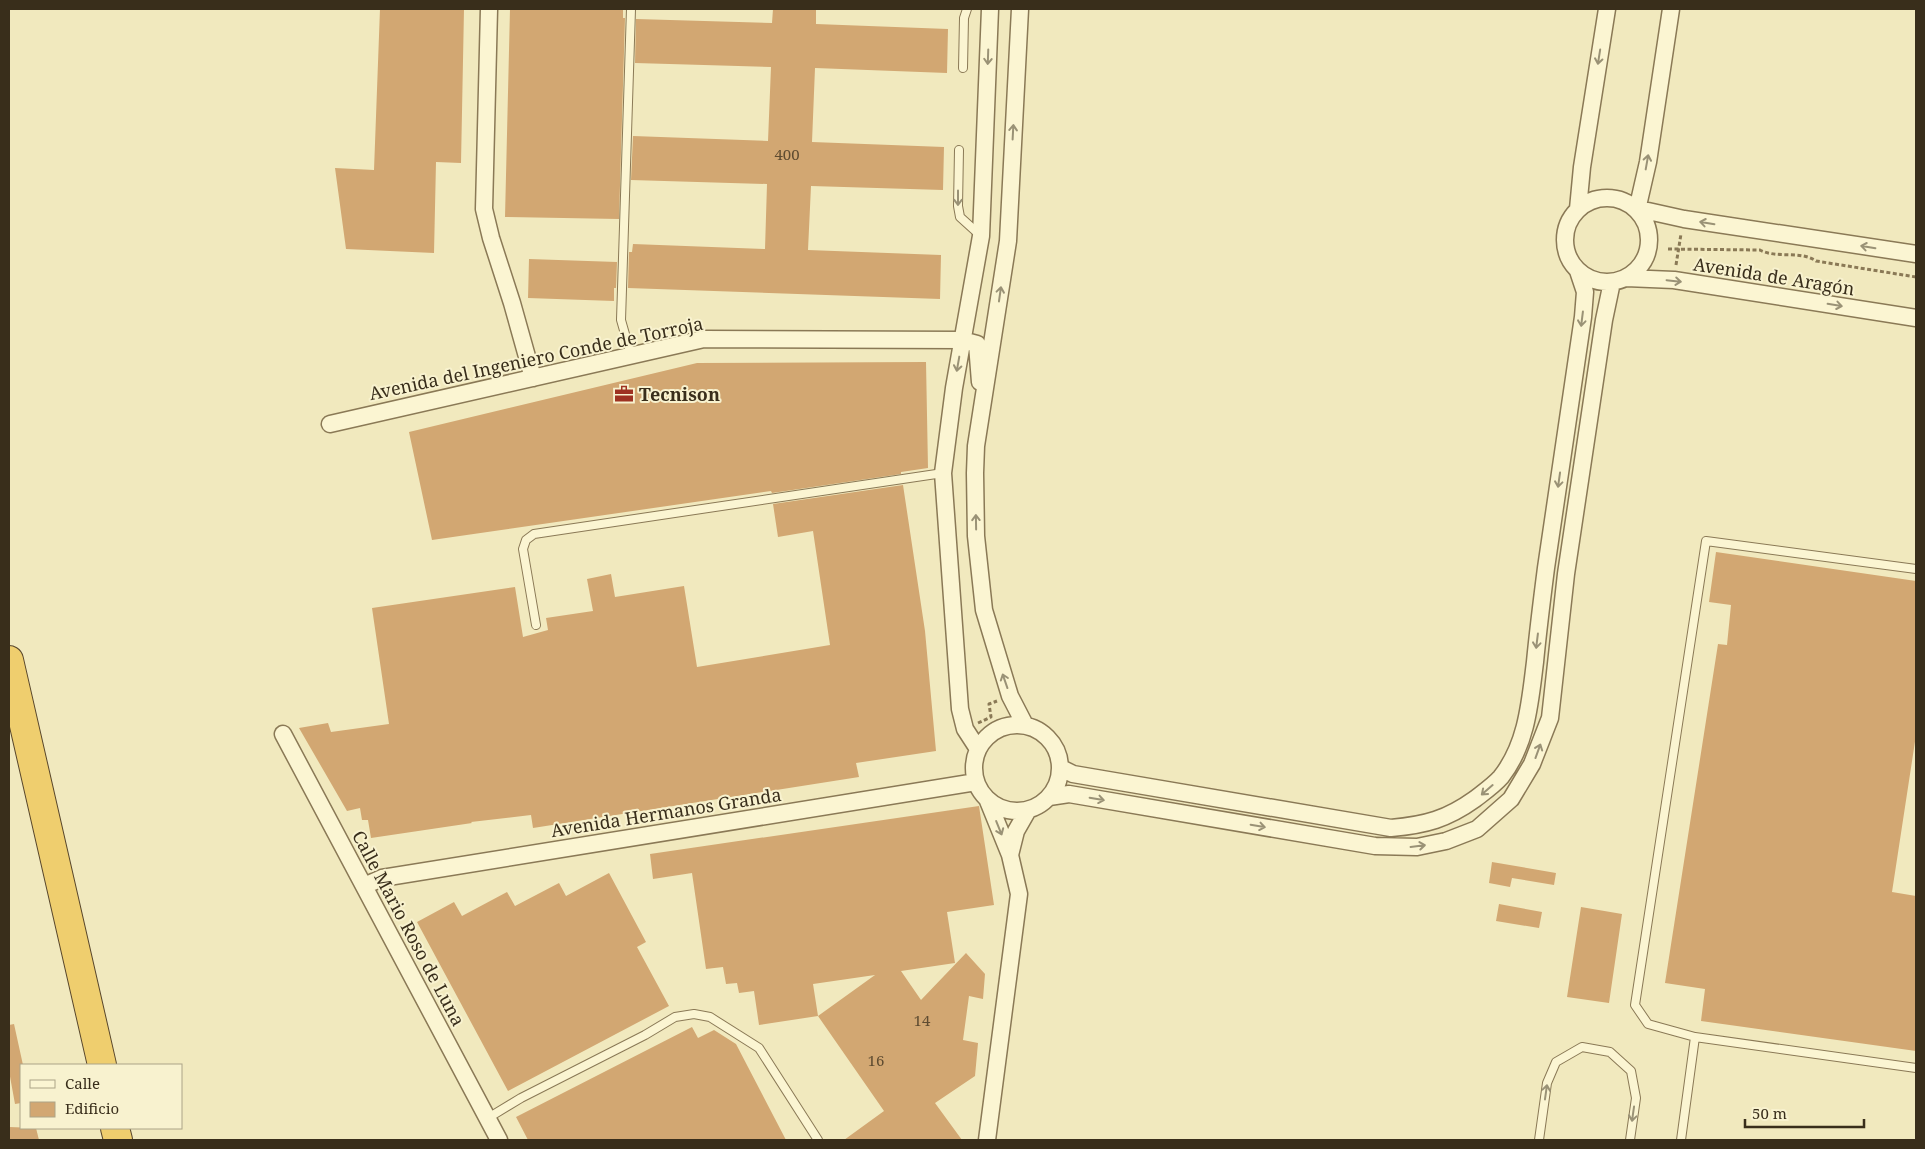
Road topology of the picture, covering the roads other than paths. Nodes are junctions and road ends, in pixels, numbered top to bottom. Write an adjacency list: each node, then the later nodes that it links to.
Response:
1 (489, 9): 19 (street)
2 (631, 9): 18 (lane)
3 (967, 9): 8 (lane)
4 (990, 9): 12 (street, one-way to 12)
5 (1020, 9): 20 (street, one-way to 5)
6 (1607, 9): 10 (street, one-way to 10)
7 (1669, 12): 11 (street, one-way to 7)
8 (963, 68)
9 (959, 150): 12 (lane, one-way to 12)
10 (1578, 209): 11 (street); 14 (street)
11 (1638, 211): 13 (street, one-way to 11); 15 (street)
12 (981, 236): 17 (street)
13 (1916, 254)
14 (1578, 271): 15 (street); 29 (street, one-way to 29)
15 (1619, 280): 16 (street, Avenida de Aragón, one-way to 16); 31 (street, one-way to 15)
16 (1916, 318)
17 (962, 340): 18 (street, Avenida del Ingeniero Conde de Torroja); 20 (street); 22 (street, one-way to 22)
18 (631, 355): 19 (street, Avenida del Ingeniero Conde de Torroja)
19 (532, 378): 21 (street, Avenida del Ingeniero Conde de Torroja)
20 (982, 412): 26 (street, one-way to 20)
21 (330, 424)
22 (943, 474): 24 (lane); 28 (street)
23 (1916, 569): 36 (lane)
24 (536, 625)
25 (9, 660): 37 (highway)
26 (1025, 725): 28 (street); 29 (street)
27 (283, 734): 35 (street, Calle Mario Roso de Luna)
28 (978, 749): 30 (street)
29 (1061, 768): 31 (street)
30 (976, 782): 32 (street); 35 (street, Avenida Hermanos Granda)
31 (1049, 798): 33 (street)
32 (988, 801): 33 (street); 34 (street, one-way to 34)
33 (1028, 810): 34 (street)
34 (1010, 855): 42 (street)
35 (364, 886): 39 (street, Calle Mario Roso de Luna)
36 (1695, 1037): 38 (lane); 45 (lane)
37 (102, 1064)
38 (1916, 1068)
39 (488, 1118): 40 (street, Calle Mario Roso de Luna); 41 (lane)
40 (500, 1140)
41 (818, 1140)
42 (987, 1140)
43 (1539, 1140): 44 (lane, one-way to 44)
44 (1630, 1140)
45 (1681, 1140)

